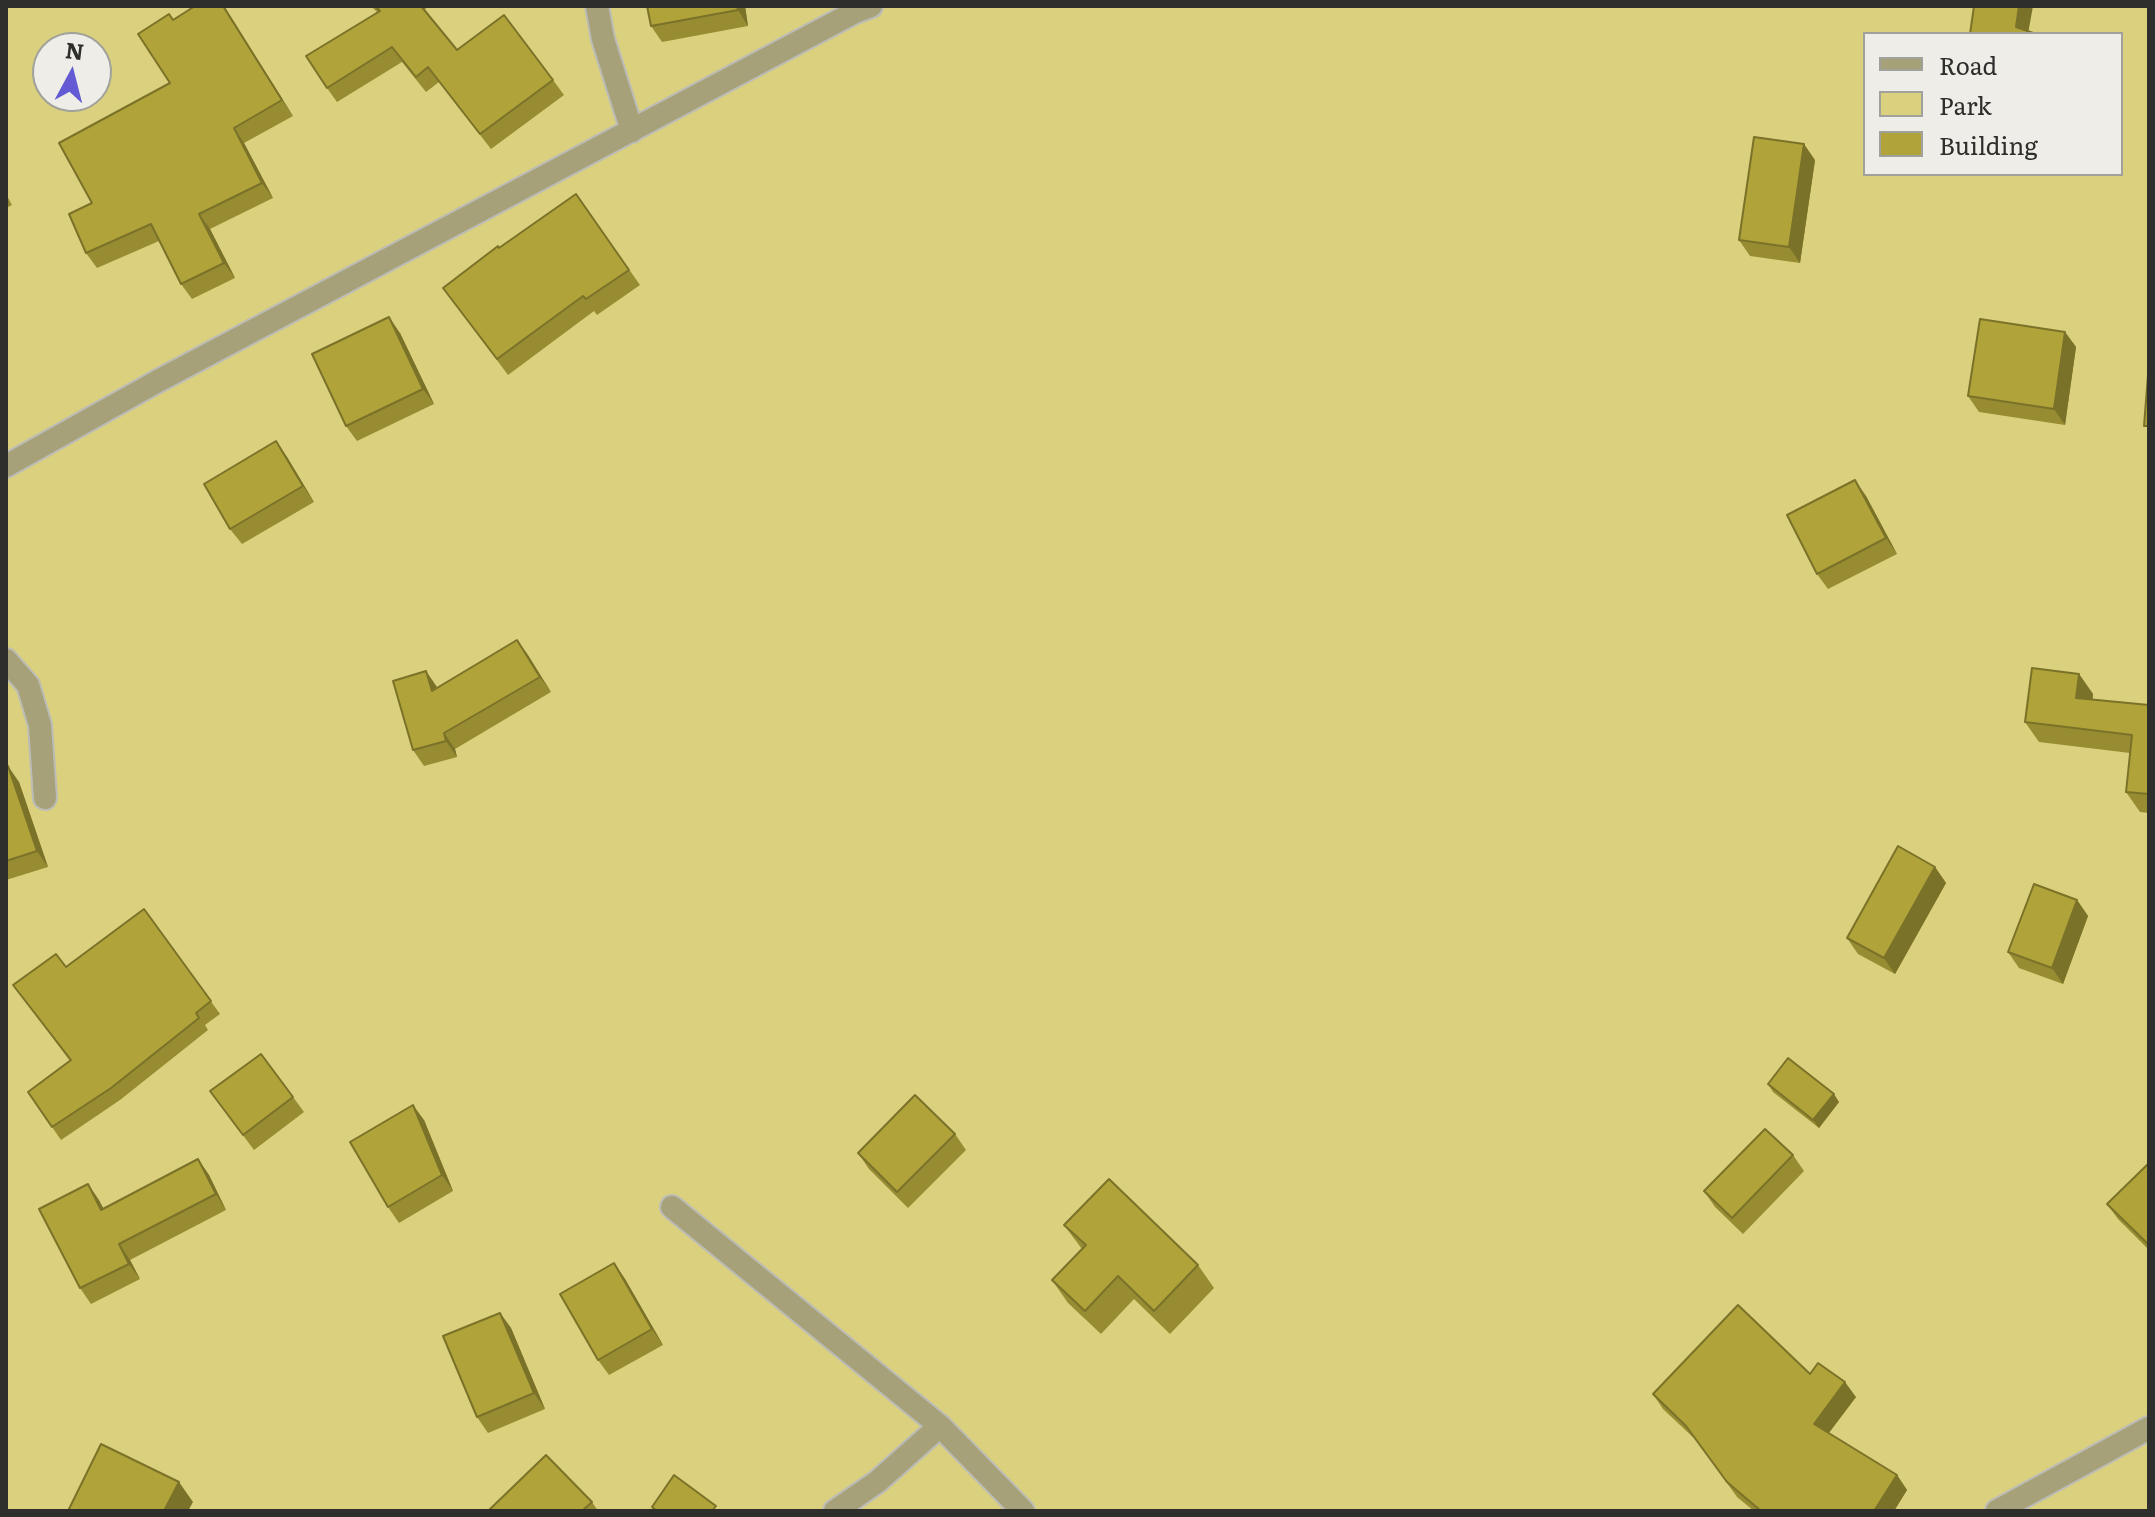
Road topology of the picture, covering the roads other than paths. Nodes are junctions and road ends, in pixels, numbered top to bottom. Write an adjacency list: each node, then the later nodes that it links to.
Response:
1 (597, 6): 3 (street)
2 (871, 6): 3 (street)
3 (632, 131): 4 (street)
4 (6, 466)
5 (6, 660): 6 (street)
6 (45, 798)
7 (672, 1207): 8 (street)
8 (940, 1426): 10 (street); 11 (street)
9 (2149, 1428): 12 (street)
10 (835, 1511)
11 (1023, 1511)
12 (1997, 1511)

